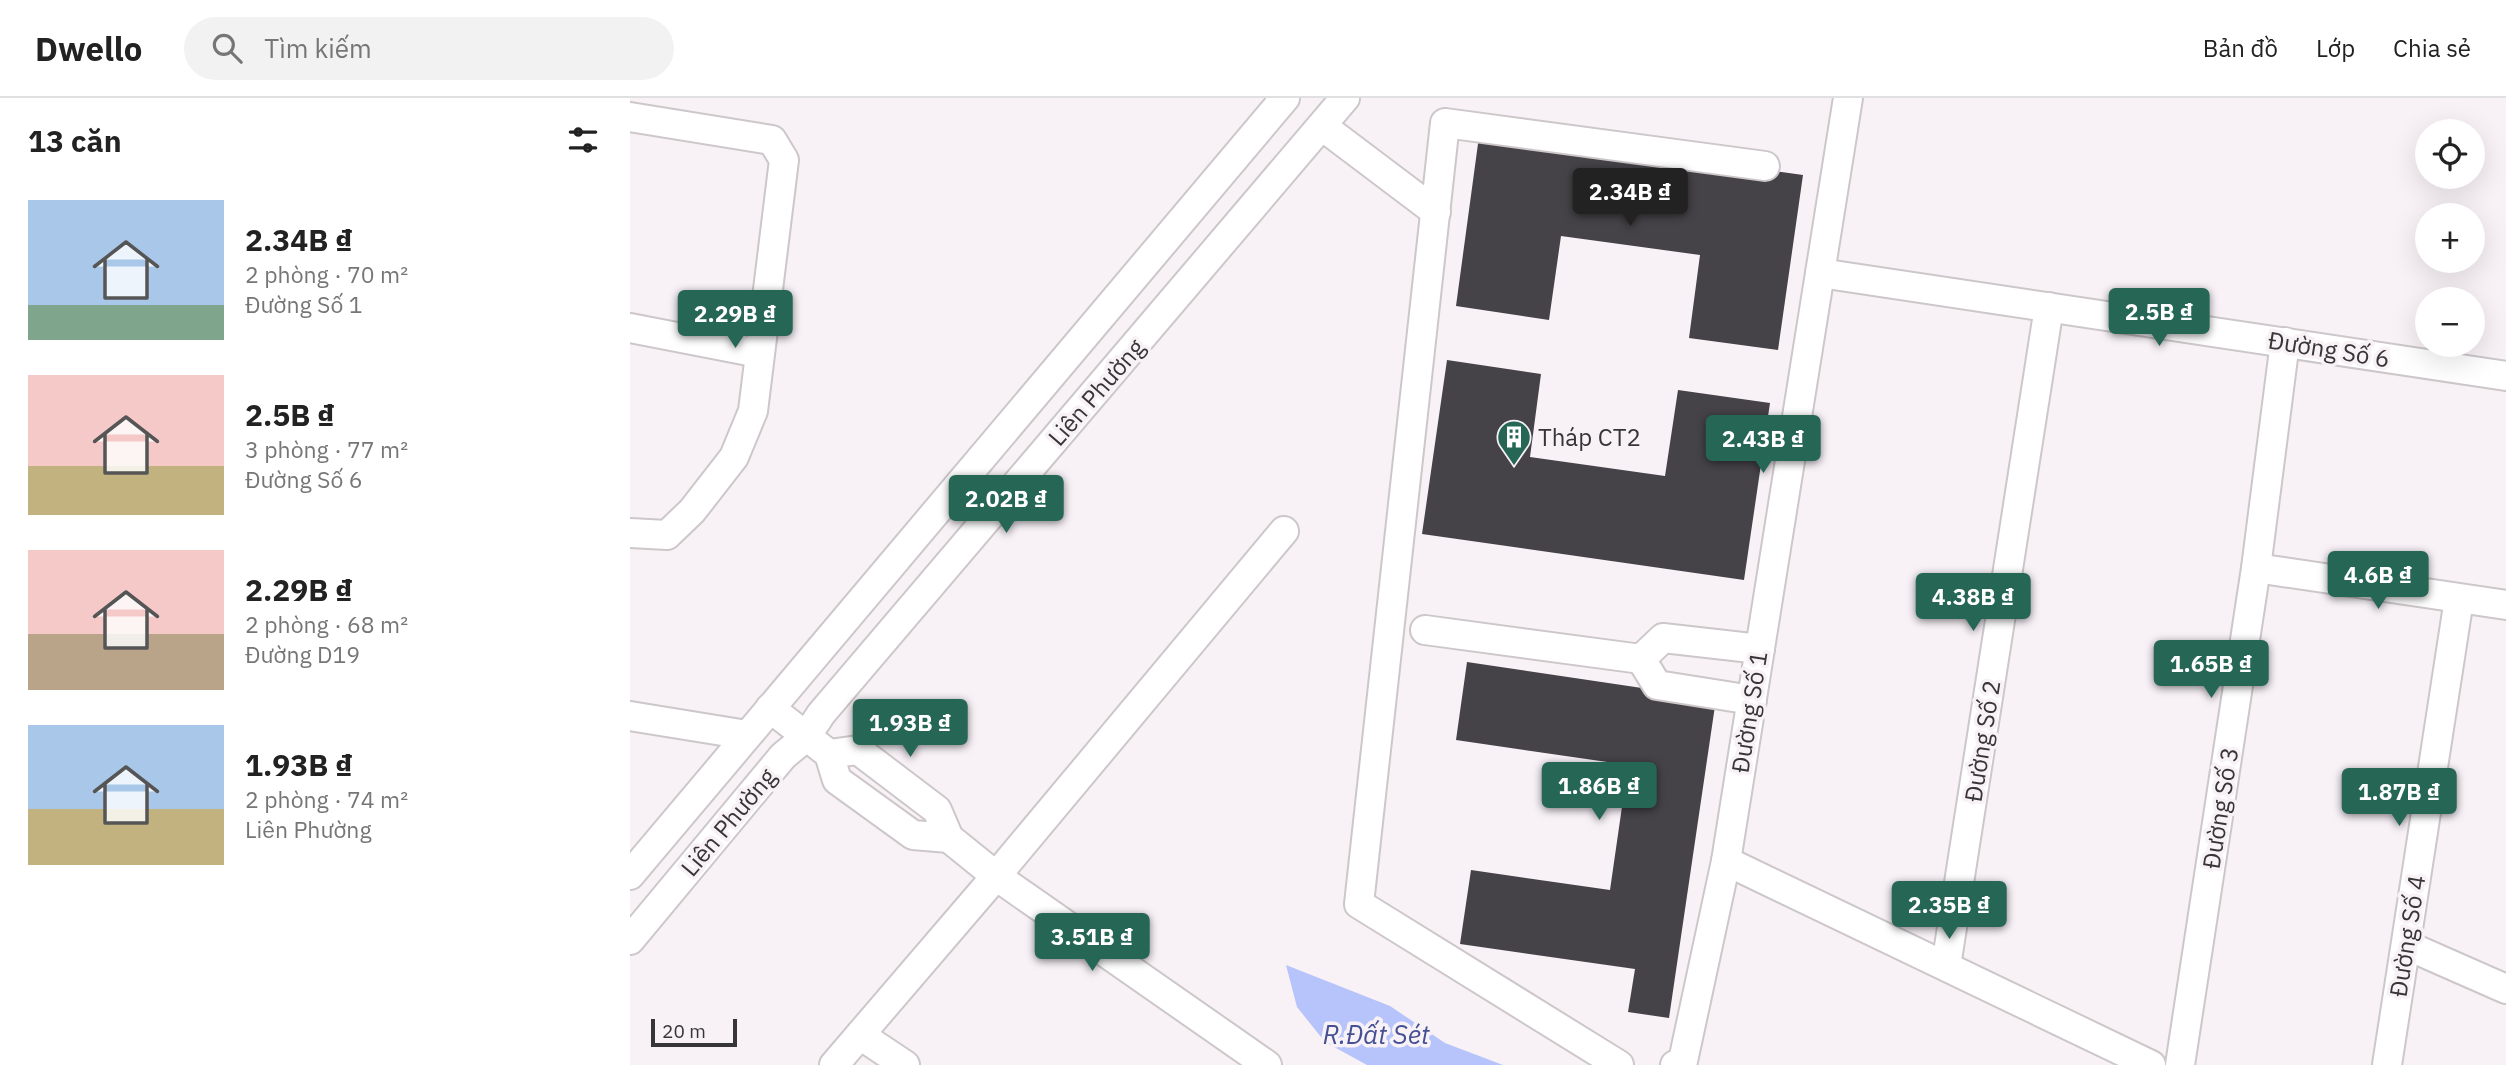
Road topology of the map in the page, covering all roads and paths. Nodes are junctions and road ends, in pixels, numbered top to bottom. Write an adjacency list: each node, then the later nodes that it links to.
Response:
1 (1284, 98): 23 (street, Liên Phường)
2 (1345, 98): 5 (street, Liên Phường)
3 (1848, 98): 8 (street, Đường Số 1)
4 (630, 117): 12 (street)
5 (1322, 126): 7 (street); 26 (street, Liên Phường)
6 (1765, 166): 7 (street)
7 (1436, 212): 39 (street)
8 (1820, 273): 9 (street, Đường Số 6); 20 (street, Đường Số 1)
9 (2049, 307): 11 (street, Đường Số 6); 32 (street, Đường Số 2)
10 (630, 328): 12 (street)
11 (2285, 342): 13 (street, Đường Số 6); 16 (street, Đường Số 3)
12 (759, 353): 15 (street)
13 (2506, 376)
14 (1284, 531): 29 (street)
15 (630, 533)
16 (2256, 568): 17 (street); 41 (street, Đường Số 3)
17 (2459, 599): 18 (street); 31 (street, Đường Số 4)
18 (2506, 605)
19 (1425, 630): 21 (street)
20 (1760, 649): 21 (street); 22 (street, Đường Số 1)
21 (1641, 659): 22 (street)
22 (1752, 700): 27 (street, Đường Số 1)
23 (770, 708): 25 (street, Liên Phường); 26 (street)
24 (630, 716): 25 (street)
25 (747, 735): 28 (street, Liên Phường)
26 (806, 737): 29 (street); 30 (street, Liên Phường)
27 (1726, 861): 32 (street); 35 (street, Đường Số 1)
28 (630, 875)
29 (996, 876): 34 (street); 38 (street)
30 (630, 940)
31 (2406, 945): 33 (street); 42 (street, Đường Số 4)
32 (1947, 967): 40 (street)
33 (2506, 989)
34 (860, 1035): 36 (street); 37 (street)
35 (1679, 1063)
36 (834, 1065)
37 (905, 1065)
38 (1267, 1065)
39 (1619, 1065)
40 (2151, 1065)
41 (2180, 1065)
42 (2387, 1065)

